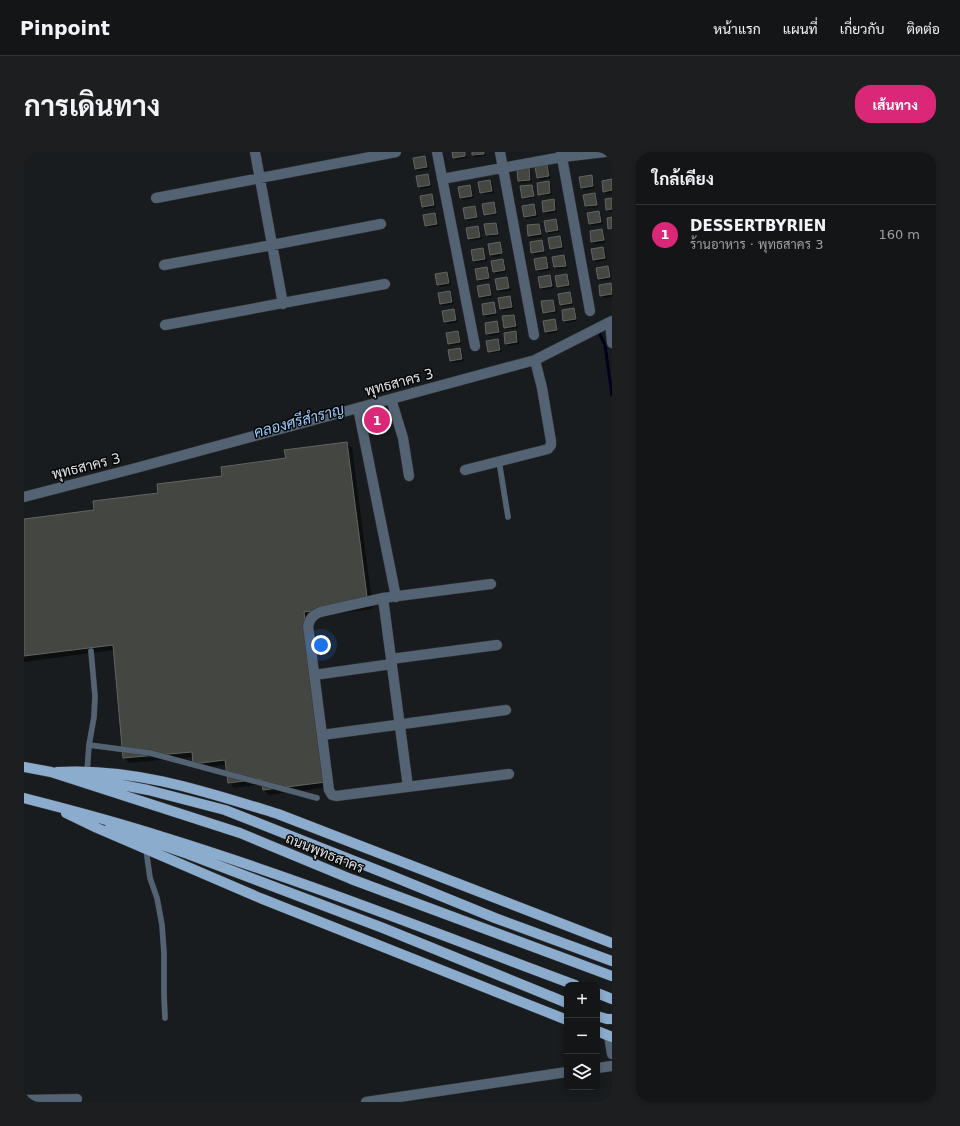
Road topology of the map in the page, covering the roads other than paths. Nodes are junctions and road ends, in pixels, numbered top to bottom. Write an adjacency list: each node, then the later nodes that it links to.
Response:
1 (255, 152): 8 (street)
2 (396, 152): 8 (street)
3 (437, 152): 9 (street)
4 (500, 152): 7 (street)
5 (605, 152): 6 (street)
6 (561, 154): 7 (street); 16 (street)
7 (503, 168): 9 (street); 19 (street)
8 (260, 178): 10 (street); 12 (street)
9 (442, 179): 21 (street)
10 (156, 198)
11 (381, 224): 12 (street)
12 (272, 245): 13 (street); 15 (street)
13 (164, 265)
14 (385, 284): 15 (street)
15 (283, 304): 18 (street)
16 (590, 311)
17 (611, 322): 20 (street); 22 (street, พุทธสาคร 3)
18 (165, 325)
19 (534, 335)
20 (612, 343)
21 (476, 346)
22 (535, 360): 23 (street, พุทธสาคร 3); 25 (street)
23 (391, 399): 24 (street, พุทธสาคร 3); 27 (street)
24 (358, 408): 28 (street, พุทธสาคร 3); 31 (street)
25 (500, 461): 26 (street); 29 (lane)
26 (465, 470)
27 (409, 476)
28 (24, 496)
29 (508, 516)
30 (491, 584): 31 (street)
31 (396, 597): 32 (street)
32 (383, 598): 35 (street); 36 (street)
33 (498, 645): 35 (street)
34 (91, 651): 40 (lane)
35 (392, 661): 36 (street); 38 (street)
36 (314, 675): 39 (street)
37 (506, 710): 38 (street)
38 (400, 724): 39 (street); 45 (street)
39 (322, 735): 45 (street)
40 (89, 746): 43 (lane); 47 (lane)
41 (24, 767): 42 (main road, ถนนพุทธสาคร)
42 (51, 772): 43 (main road); 51 (main road); 52 (main road, ถนนพุทธสาคร)
43 (87, 772): 50 (main road)
44 (509, 774): 45 (street)
45 (408, 787)
46 (24, 798): 48 (main road)
47 (317, 798)
48 (41, 802): 49 (main road); 53 (main road); 56 (main road)
49 (146, 849): 58 (lane); 59 (main road)
50 (612, 943)
51 (612, 960)
52 (612, 976)
53 (567, 982)
54 (600, 994): 55 (main road)
55 (612, 999)
56 (564, 1003)
57 (600, 1017): 60 (main road)
58 (165, 1018)
59 (564, 1019)
60 (612, 1019)
61 (600, 1032): 62 (main road)
62 (610, 1036): 63 (street)
63 (612, 1054)
64 (612, 1066): 65 (street)
65 (600, 1068)
66 (564, 1072): 69 (street)
67 (77, 1099): 68 (street)
68 (24, 1100)
69 (366, 1102)

